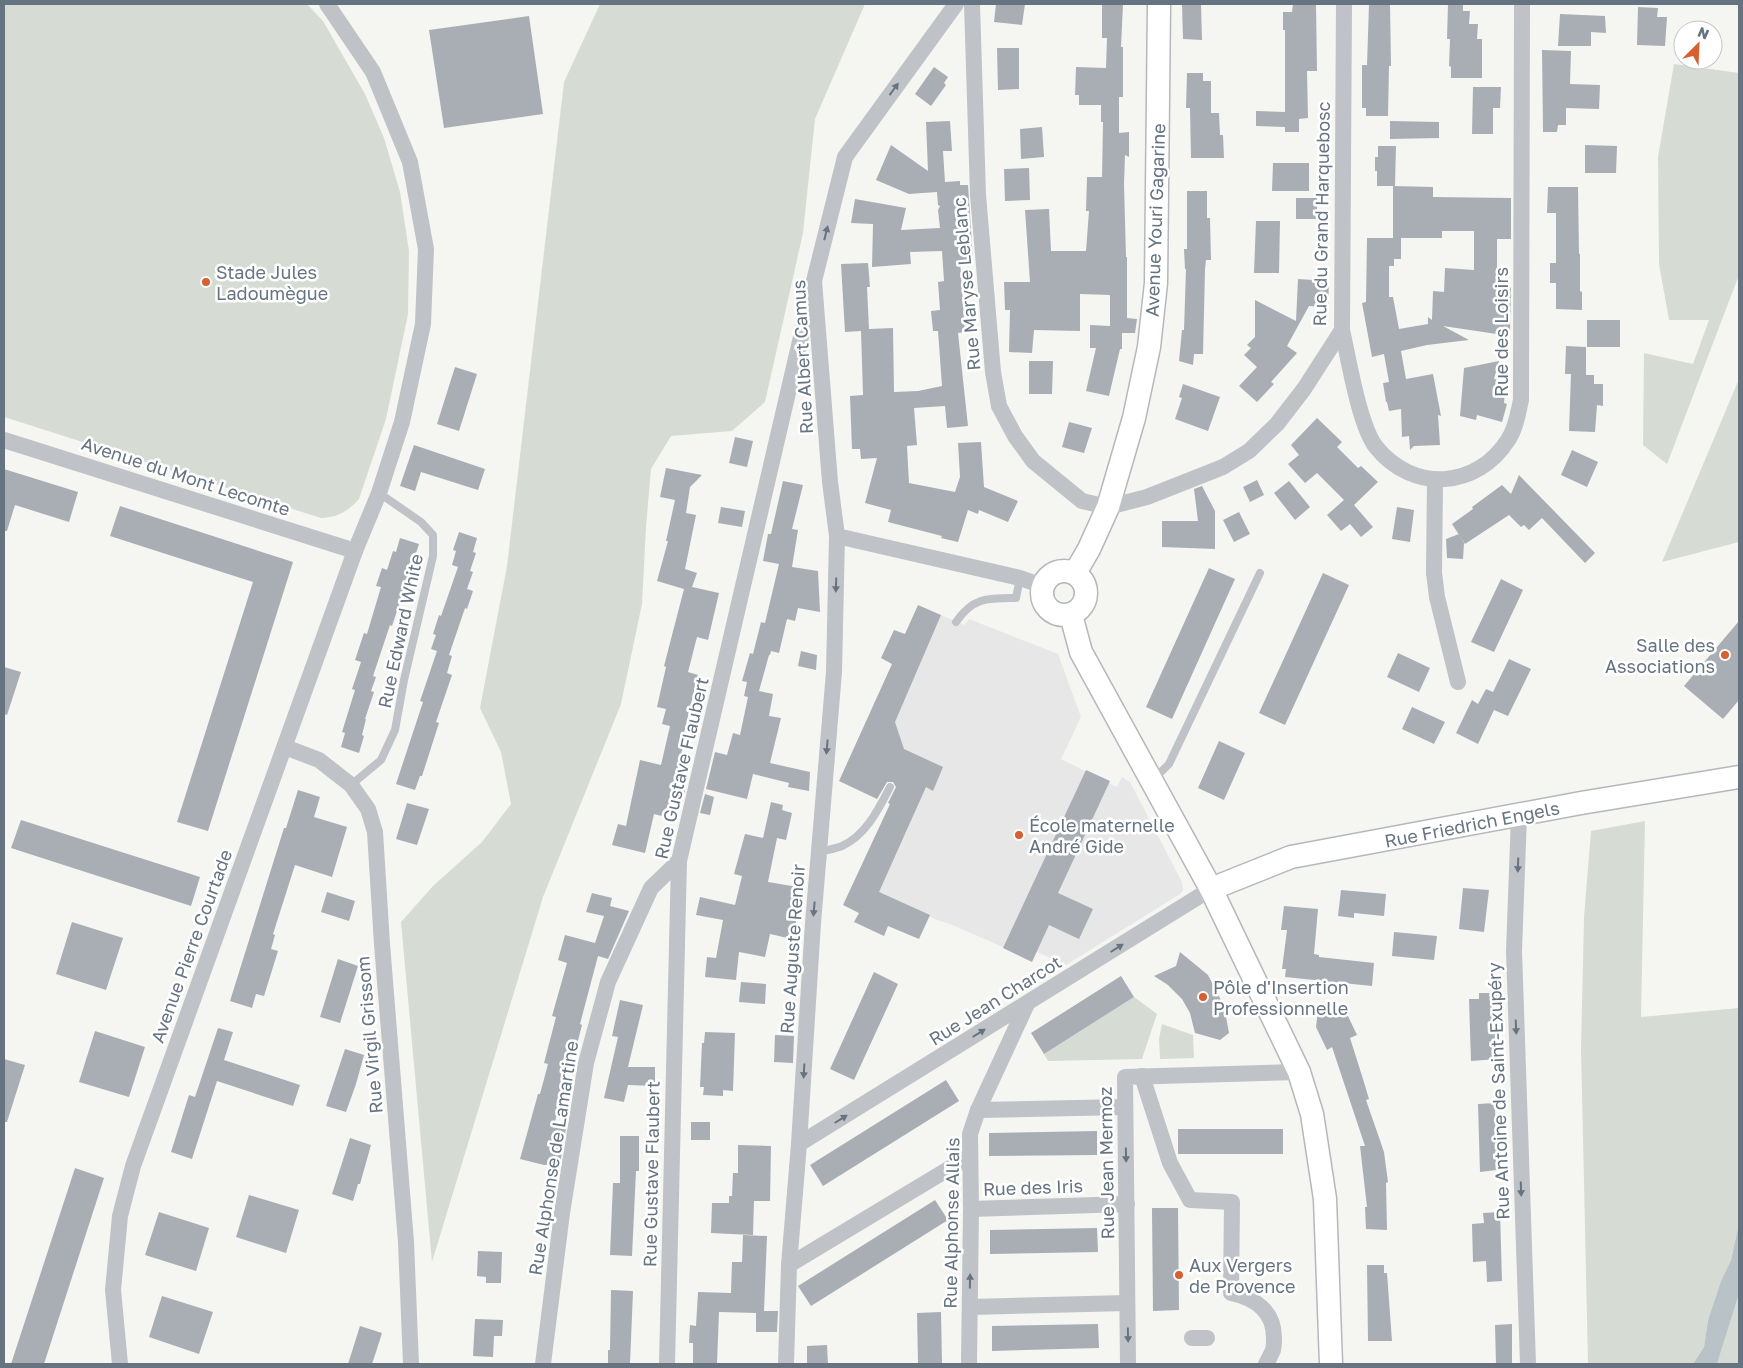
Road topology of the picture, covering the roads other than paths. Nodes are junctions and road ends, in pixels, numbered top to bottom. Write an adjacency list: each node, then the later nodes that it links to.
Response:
1 (327, 4): 11 (street, Avenue Pierre Courtade)
2 (956, 4): 7 (street, Rue Albert Camus, one-way to 2)
3 (972, 4): 12 (street, Rue Maryse Leblanc)
4 (1160, 4): 12 (street, Avenue Youri Gagarine)
5 (1344, 4): 8 (street, Rue du Grand Harquebosc)
6 (1522, 4): 10 (street, Rue des Loisirs)
7 (814, 281): 13 (street, Rue Albert Camus); 29 (street, Rue Gustave Flaubert)
8 (1342, 330): 10 (street, Rue des Loisirs); 12 (street, Rue du Grand Harquebosc)
9 (4, 440): 14 (street, Avenue du Mont Lecomte)
10 (1435, 480): 21 (street)
11 (379, 493): 14 (street, Avenue Pierre Courtade); 25 (lane, Rue Edward White)
12 (1108, 507): 15 (street, Avenue Youri Gagarine)
13 (837, 536): 17 (street); 28 (street, Rue Auguste Renoir, one-way to 28)
14 (355, 551): 22 (street, Avenue Pierre Courtade)
15 (1075, 573): 18 (street); 19 (street)
16 (1260, 573): 24 (lane)
17 (1020, 578): 18 (street); 20 (lane)
18 (1043, 586): 19 (street)
19 (1071, 614): 24 (street)
20 (956, 622)
21 (1458, 682)
22 (285, 747): 25 (street, Rue Virgil Grissom); 43 (street, Avenue Pierre Courtade)
23 (1739, 777): 27 (street, Rue Friedrich Engels)
24 (1152, 781): 30 (street)
25 (351, 785): 44 (street, Rue Virgil Grissom)
26 (890, 787): 28 (lane)
27 (1519, 816): 30 (street, Rue Friedrich Engels); 52 (street, Rue Antoine de Saint-Exupéry, one-way to 52)
28 (819, 852): 36 (street, Rue Auguste Renoir, one-way to 36)
29 (679, 862): 45 (street, Rue Alphonse de Lamartine); 46 (street, Rue Gustave Flaubert)
30 (1211, 890): 31 (street, Rue Jean Charcot, one-way to 30); 32 (street)
31 (1027, 1004): 35 (street, Rue Alphonse Allais); 36 (street, Rue Jean Charcot, one-way to 31)
32 (1299, 1072): 33 (street, Rue Jean Mermoz); 51 (street)
33 (1142, 1076): 34 (street, Rue Jean Mermoz); 50 (street)
34 (1125, 1107): 35 (street); 38 (street, Rue Jean Mermoz, one-way to 38)
35 (978, 1110): 37 (street, Rue Alphonse Allais)
36 (799, 1144): 40 (street, Rue Auguste Renoir)
37 (970, 1156): 39 (street, Rue Alphonse Allais); 40 (street)
38 (1127, 1204): 39 (street, Rue des Iris); 41 (street, Rue Jean Mermoz)
39 (971, 1208): 42 (street, Rue Alphonse Allais, one-way to 39)
40 (789, 1265): 47 (street, Rue Auguste Renoir)
41 (1128, 1303): 42 (street); 49 (street, Rue Jean Mermoz, one-way to 49)
42 (970, 1307): 48 (street, Rue Alphonse Allais)
43 (120, 1364)
44 (411, 1364)
45 (543, 1364)
46 (667, 1364)
47 (786, 1364)
48 (969, 1364)
49 (1128, 1364)
50 (1266, 1364)
51 (1331, 1364)
52 (1528, 1364)

